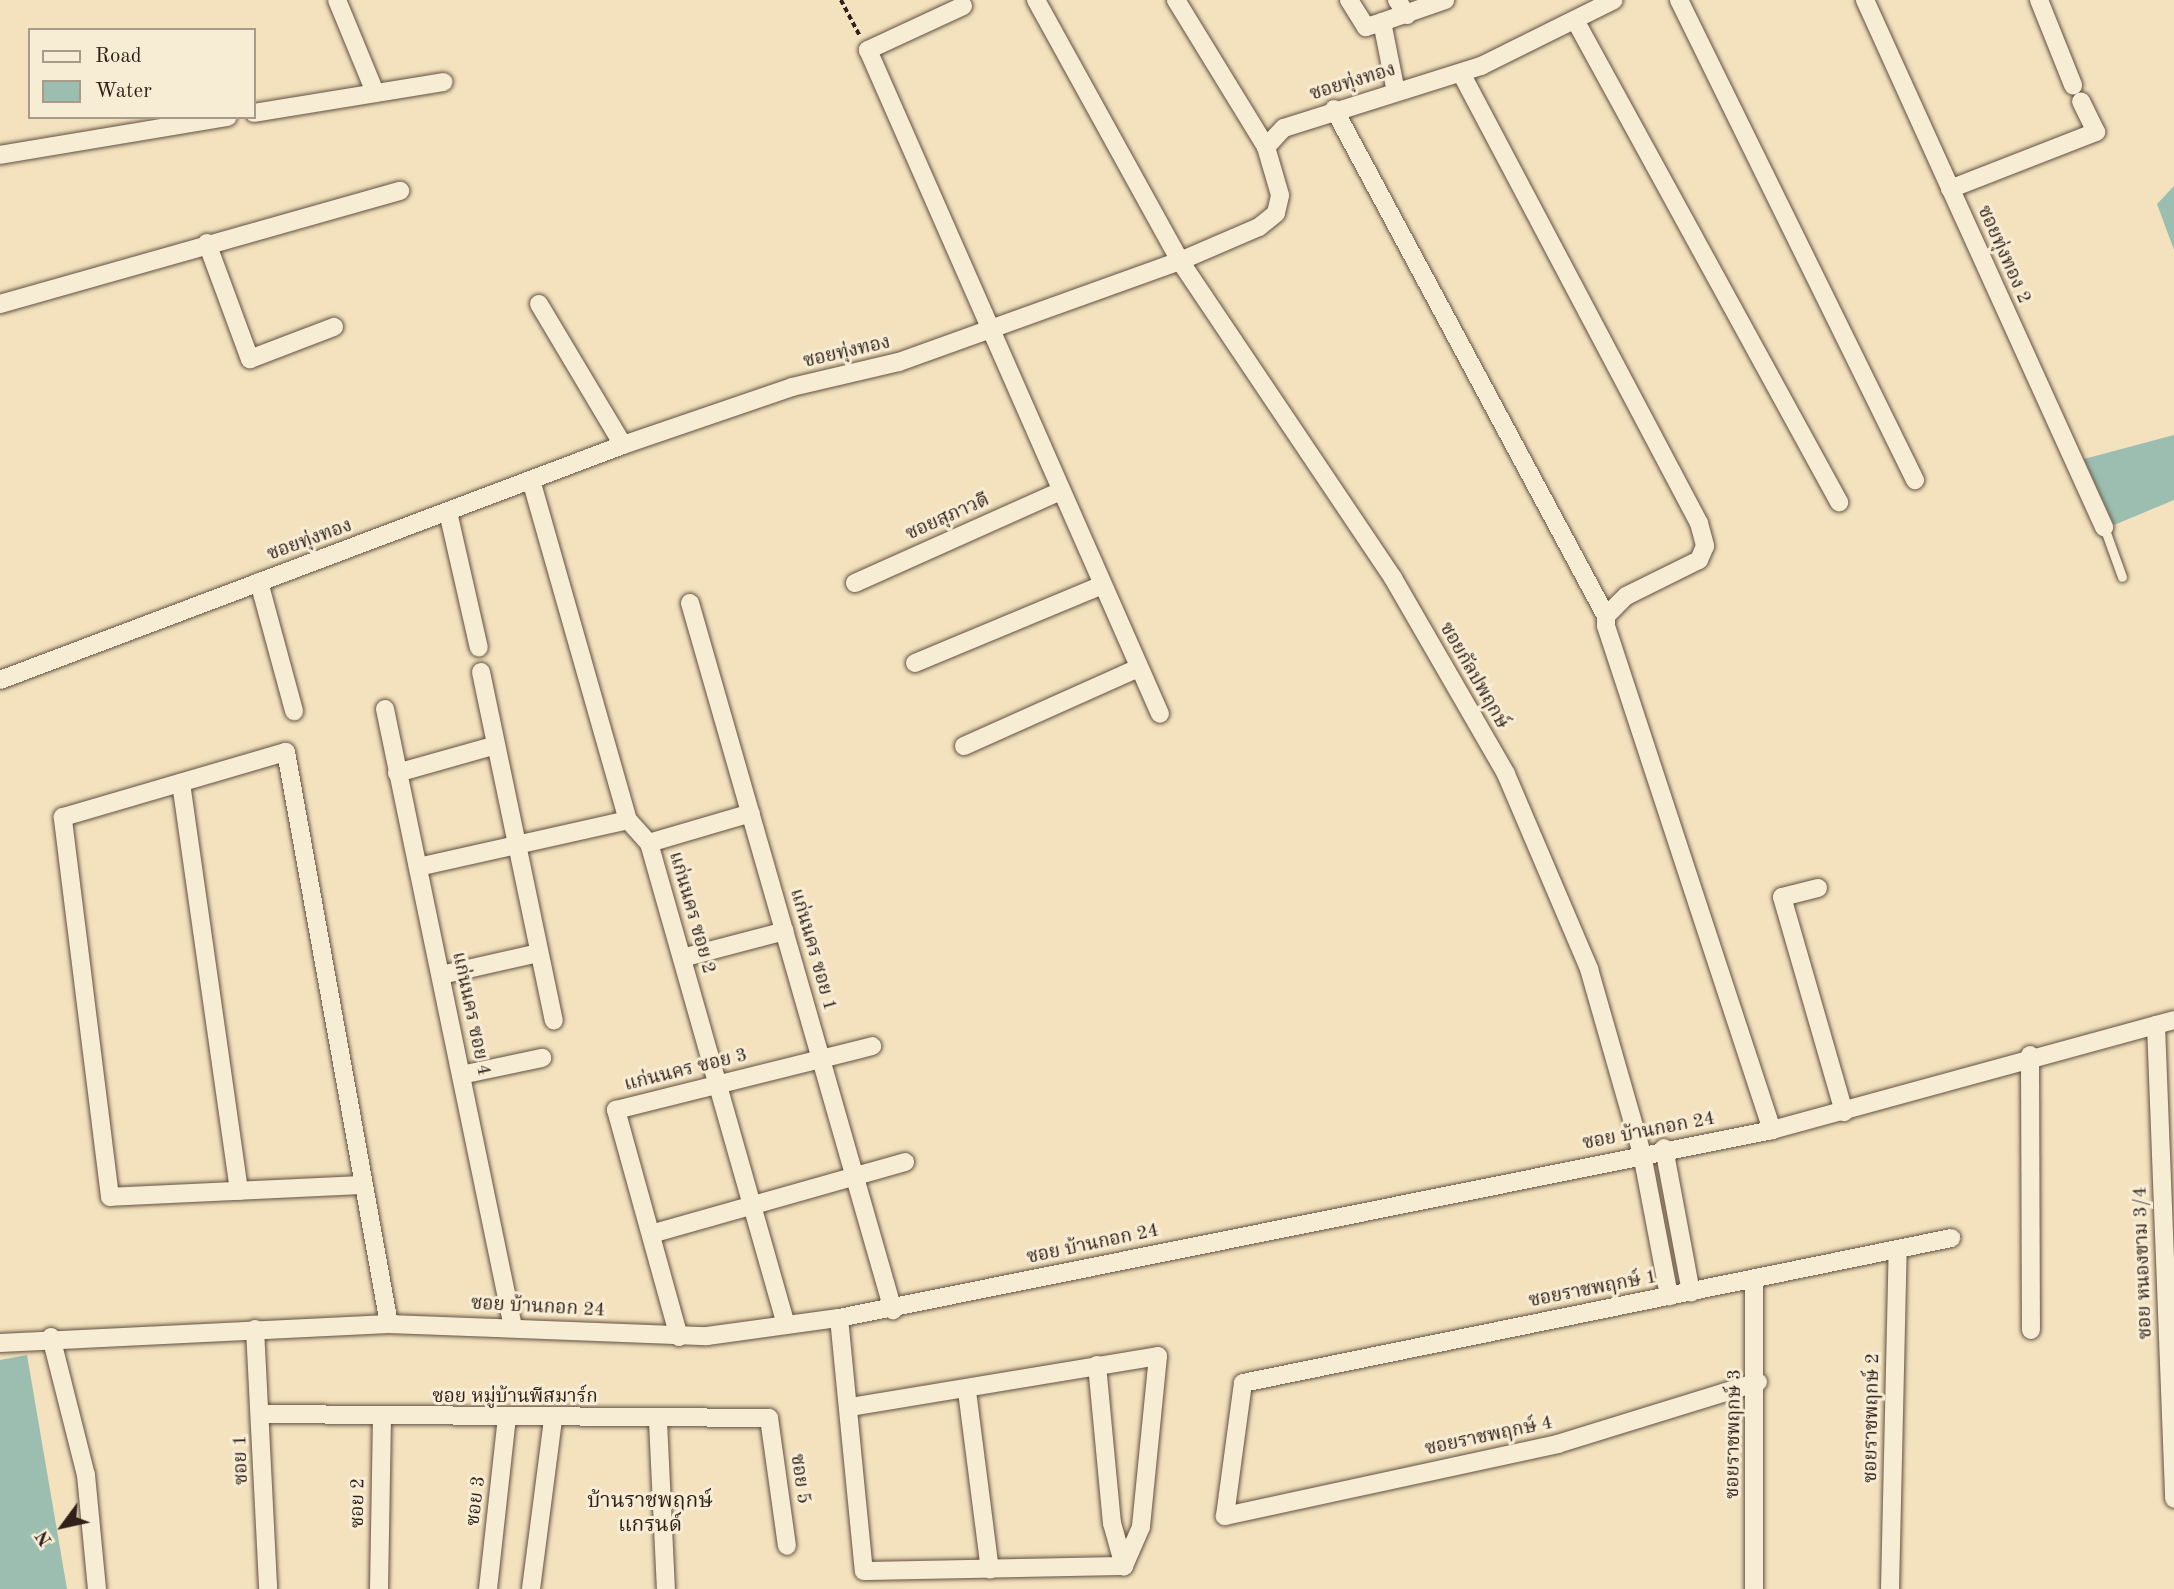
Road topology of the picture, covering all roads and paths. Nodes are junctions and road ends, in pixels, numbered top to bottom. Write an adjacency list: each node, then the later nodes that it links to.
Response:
1 (337, 0): 18 (street)
2 (841, 0): 15 (path)
3 (1036, 0): 28 (street, ซอยกัลปพฤกษ์)
4 (1176, 0): 23 (street)
5 (1349, 0): 14 (street)
6 (1445, 0): 12 (street)
7 (1614, 0): 13 (street, ซอยทุ่งทอง)
8 (1679, 0): 35 (street)
9 (1866, 0): 25 (street, ซอยทุ่งทอง 2)
10 (2039, 0): 25 (street)
11 (964, 6): 15 (street)
12 (1402, 8): 14 (street)
13 (1576, 20): 16 (street, ซอยทุ่งทอง); 37 (street)
14 (1382, 22): 19 (street)
15 (868, 50): 32 (street)
16 (1461, 73): 19 (street, ซอยทุ่งทอง); 45 (street)
17 (443, 82): 18 (street)
18 (375, 92): 21 (street)
19 (1396, 92): 20 (street, ซอยทุ่งทอง)
20 (1334, 109): 23 (street, ซอยทุ่งทอง); 45 (street)
21 (256, 113)
22 (216, 119): 24 (street)
23 (1266, 147): 28 (street, ซอยทุ่งทอง)
24 (0, 155)
25 (1950, 189): 39 (street, ซอยทุ่งทอง 2)
26 (400, 191): 27 (street)
27 (207, 243): 29 (street); 31 (street)
28 (1180, 261): 32 (street, ซอยทุ่งทอง); 80 (street, ซอยกัลปพฤกษ์)
29 (0, 304)
30 (539, 304): 33 (street)
31 (334, 327)
32 (986, 329): 33 (street, ซอยทุ่งทอง); 36 (street)
33 (623, 445): 34 (street, ซอยทุ่งทอง)
34 (531, 480): 38 (street, ซอยทุ่งทอง); 59 (street, แก่นนคร ซอย 2)
35 (1915, 480)
36 (1058, 492): 42 (street, ซอยสุภาวดี); 43 (street)
37 (1839, 502)
38 (448, 512): 41 (street, ซอยทุ่งทอง); 46 (street)
39 (2104, 527): 40 (lane)
40 (2122, 577)
41 (259, 582): 50 (street, ซอยทุ่งทอง); 52 (street)
42 (855, 583)
43 (1100, 586): 47 (street); 48 (street)
44 (690, 603): 58 (street, แก่นนคร ซอย 1)
45 (1606, 616): 78 (street)
46 (479, 648)
47 (915, 663)
48 (1139, 668): 53 (street); 55 (street)
49 (481, 672): 54 (street)
50 (0, 680)
51 (385, 709): 56 (street, แก่นนคร ซอย 4)
52 (294, 711)
53 (1160, 714)
54 (493, 746): 56 (street); 60 (street)
55 (964, 746)
56 (397, 772): 62 (street, แก่นนคร ซอย 4)
57 (181, 783): 83 (street); 84 (street); 84 (street)
58 (751, 813): 61 (street); 64 (street, แก่นนคร ซอย 1)
59 (628, 820): 60 (street); 61 (street, แก่นนคร ซอย 2)
60 (514, 841): 62 (street); 65 (street)
61 (649, 842): 66 (street, แก่นนคร ซอย 2)
62 (418, 867): 67 (street, แก่นนคร ซอย 4)
63 (1818, 888): 77 (street)
64 (785, 931): 66 (street); 74 (street, แก่นนคร ซอย 1)
65 (540, 953): 67 (street); 68 (street)
66 (682, 958): 76 (street, แก่นนคร ซอย 2)
67 (440, 975): 75 (street, แก่นนคร ซอย 4)
68 (554, 1020)
69 (2174, 1020): 70 (street, ซอย บ้านกอก 24)
70 (2156, 1025): 72 (street, ซอย บ้านกอก 24); 112 (street, ซอย หนองขาม 3/4)
71 (872, 1046): 74 (street, แก่นนคร ซอย 3)
72 (2030, 1055): 77 (street, ซอย บ้านกอก 24); 98 (street)
73 (542, 1058): 75 (street)
74 (821, 1059): 76 (street, แก่นนคร ซอย 3); 82 (street, แก่นนคร ซอย 1)
75 (461, 1075): 96 (street, แก่นนคร ซอย 4)
76 (718, 1085): 85 (street, แก่นนคร ซอย 2); 86 (street, แก่นนคร ซอย 3)
77 (1844, 1112): 78 (street, ซอย บ้านกอก 24)
78 (1772, 1130): 79 (street, ซอย บ้านกอก 24)
79 (1664, 1148): 80 (street, ซอย บ้านกอก 24); 90 (street)
80 (1642, 1154): 91 (street, ซอยกัลปพฤกษ์); 92 (street, ซอย บ้านกอก 24)
81 (905, 1162): 82 (street)
82 (855, 1177): 85 (street); 92 (street, แก่นนคร ซอย 1)
83 (363, 1185): 84 (street); 94 (street)
84 (239, 1191)
85 (752, 1206): 86 (street); 95 (street, แก่นนคร ซอย 2)
86 (650, 1234): 99 (street, แก่นนคร ซอย 3)
87 (1951, 1238): 88 (street, ซอยราชพฤกษ์ 1)
88 (1898, 1248): 89 (street, ซอยราชพฤกษ์ 1); 124 (street, ซอยราชพฤกษ์ 2)
89 (1754, 1279): 90 (street, ซอยราชพฤกษ์ 1); 103 (street, ซอยราชพฤกษ์ 3)
90 (1692, 1292): 91 (street, ซอยราชพฤกษ์ 1)
91 (1669, 1296): 113 (street, ซอยราชพฤกษ์ 1)
92 (893, 1310): 93 (street, ซอย บ้านกอก 24)
93 (839, 1318): 95 (street, ซอย บ้านกอก 24); 105 (street)
94 (388, 1324): 96 (street, ซอย บ้านกอก 24); 97 (street, ซอย บ้านกอก 24)
95 (786, 1325): 99 (street, ซอย บ้านกอก 24)
96 (513, 1327): 99 (street, ซอย บ้านกอก 24)
97 (255, 1329): 100 (street, ซอย บ้านกอก 24); 106 (street, ซอย 1)
98 (2031, 1330)
99 (679, 1337)
100 (51, 1338): 101 (street, ซอย บ้านกอก 24); 117 (street)
101 (0, 1343)
102 (1097, 1365): 104 (street); 115 (street); 115 (street)
103 (1758, 1382): 113 (street, ซอยราชพฤกษ์ 4); 123 (street, ซอยราชพฤกษ์ 3)
104 (967, 1391): 105 (street); 116 (street)
105 (851, 1407): 116 (street)
106 (261, 1414): 109 (street, ซอย หมู่บ้านพีสมาร์ก); 118 (street, ซอย 1)
107 (507, 1418): 109 (street, ซอย หมู่บ้านพีสมาร์ก); 110 (street, ซอย หมู่บ้านพีสมาร์ก); 120 (street, ซอย 3)
108 (769, 1418): 111 (street, ซอย หมู่บ้านพีสมาร์ก); 114 (street, ซอย 5)
109 (382, 1419): 119 (street, ซอย 2)
110 (553, 1419): 111 (street, ซอย หมู่บ้านพีสมาร์ก); 121 (street)
111 (658, 1421): 122 (street)
112 (2174, 1499)
113 (1225, 1516)
114 (786, 1546)
115 (1124, 1566): 116 (street)
116 (990, 1570)
117 (97, 1589)
118 (268, 1589)
119 (379, 1589)
120 (488, 1589)
121 (531, 1589)
122 (667, 1589)
123 (1754, 1589)
124 (1890, 1589)

